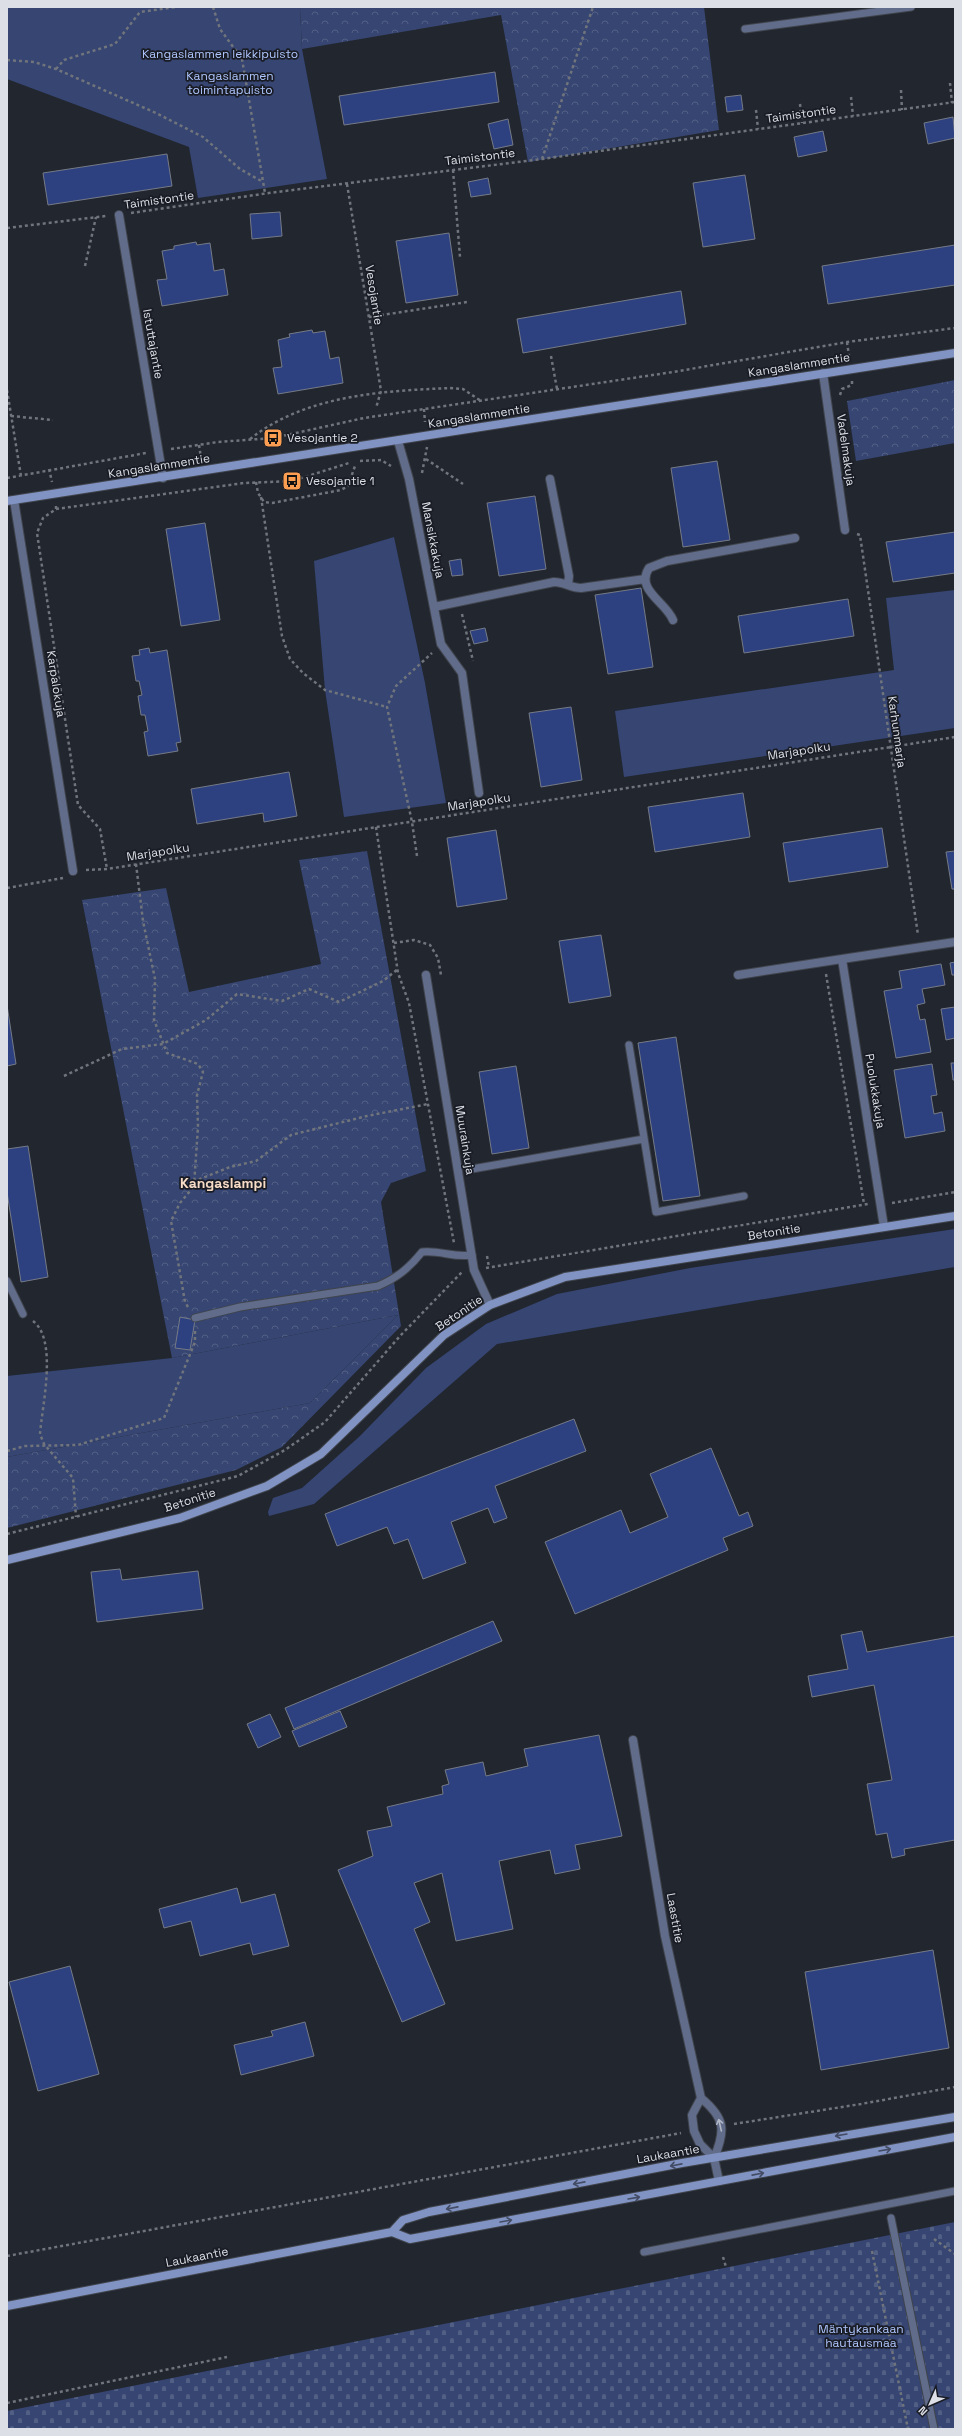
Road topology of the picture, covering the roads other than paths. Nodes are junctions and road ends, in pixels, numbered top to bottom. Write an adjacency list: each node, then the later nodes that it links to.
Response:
1 (911, 7): 2 (lane)
2 (745, 29)
3 (119, 215): 7 (street, Istuttajantie)
4 (955, 353): 5 (street, Kangaslammentie)
5 (823, 373): 6 (street, Kangaslammentie); 10 (street, Vadelmakuja)
6 (398, 442): 7 (street, Kangaslammentie); 14 (street, Mansikkakuja)
7 (163, 478): 9 (street, Kangaslammentie)
8 (550, 480): 13 (street)
9 (11, 501): 17 (street, Karpalokuja)
10 (845, 530)
11 (795, 538): 12 (street)
12 (645, 579): 13 (street); 15 (street)
13 (568, 585): 14 (street)
14 (434, 607): 16 (street, Mansikkakuja)
15 (673, 620)
16 (479, 793)
17 (73, 871)
18 (955, 942): 19 (street)
19 (842, 959): 21 (street); 27 (street, Puolukkakuja)
20 (426, 975): 28 (street, Muurainkuja)
21 (738, 976)
22 (629, 1046): 23 (lane)
23 (644, 1139): 24 (lane); 25 (lane)
24 (472, 1168)
25 (744, 1196)
26 (955, 1216): 27 (street, Betonitie)
27 (884, 1227): 30 (street, Betonitie)
28 (472, 1254): 30 (street, Muurainkuja); 32 (lane)
29 (7, 1281): 31 (lane)
30 (490, 1306): 33 (street, Betonitie)
31 (23, 1314)
32 (195, 1318)
33 (7, 1560)
34 (632, 1740): 35 (street, Laastitie)
35 (701, 2098): 38 (street, one-way to 35); 38 (street)
36 (955, 2117): 38 (street, Laukaantie, one-way to 38)
37 (955, 2138): 39 (street, one-way to 37)
38 (714, 2158): 39 (street); 42 (street, Laukaantie, one-way to 42)
39 (719, 2181): 42 (street, one-way to 39)
40 (955, 2191): 43 (lane)
41 (891, 2218): 45 (lane)
42 (392, 2232): 44 (street, Laukaantie)
43 (644, 2252)
44 (7, 2306)
45 (934, 2429)

